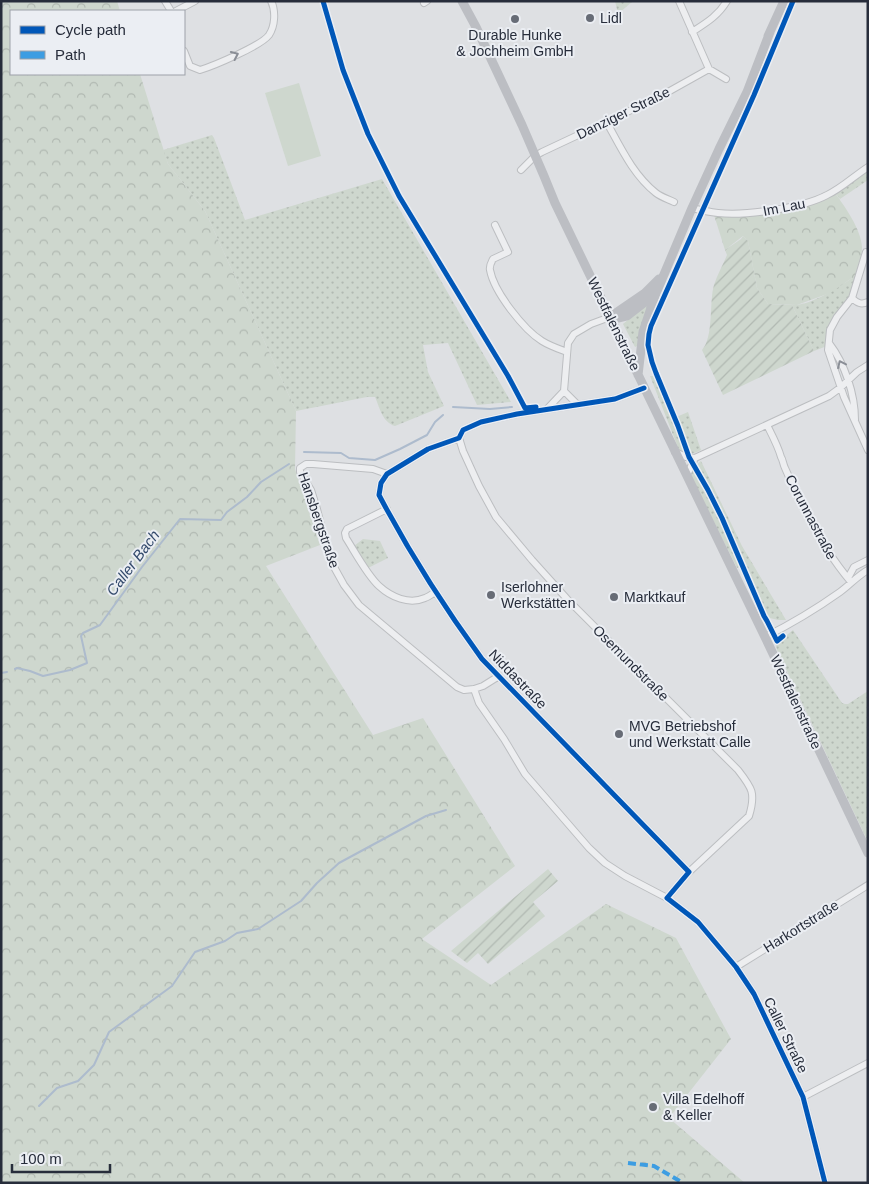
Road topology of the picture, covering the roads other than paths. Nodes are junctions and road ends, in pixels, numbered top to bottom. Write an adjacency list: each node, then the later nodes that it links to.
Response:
1 (195, 1): 7 (street)
2 (271, 1): 9 (street, one-way to 2)
3 (462, 1): 13 (main road, Westfalenstraße)
4 (679, 1): 8 (street)
5 (728, 1): 8 (street)
6 (784, 1): 17 (main road)
7 (178, 10)
8 (692, 32): 10 (street)
9 (185, 54)
10 (709, 69): 11 (street); 12 (street, Danziger Straße)
11 (726, 79)
12 (606, 121): 13 (street, Danziger Straße); 16 (street)
13 (535, 156): 15 (street, Danziger Straße); 24 (main road, Westfalenstraße)
14 (868, 167): 17 (street, Im Lau)
15 (520, 170)
16 (674, 202)
17 (692, 208): 20 (main road)
18 (495, 225): 26 (street)
19 (866, 252): 22 (street)
20 (664, 272): 21 (main road); 24 (main road)
21 (657, 291): 24 (main road); 28 (main road)
22 (852, 298): 23 (street); 25 (street)
23 (868, 302)
24 (610, 317): 26 (street); 28 (main road, Westfalenstraße)
25 (829, 343): 29 (street, one-way to 25); 31 (street)
26 (567, 352): 32 (street)
27 (868, 365): 29 (street)
28 (638, 375): 30 (main road, Westfalenstraße)
29 (848, 380): 31 (street); 35 (street)
30 (644, 388): 33 (street); 39 (main road, Westfalenstraße)
31 (840, 388): 35 (street); 36 (street)
32 (564, 391): 33 (street); 34 (street)
33 (577, 404): 34 (street)
34 (547, 409): 37 (street)
35 (855, 421): 38 (street)
36 (767, 425): 40 (street); 46 (street, Corunnastraße)
37 (459, 438): 41 (street); 52 (street, Osemundstraße)
38 (868, 450)
39 (675, 452): 40 (street); 42 (main road, Westfalenstraße)
40 (695, 458): 42 (street)
41 (387, 474): 43 (street, Niddastraße); 50 (street, Hansbergstraße)
42 (687, 475): 48 (main road, Westfalenstraße)
43 (387, 509): 47 (street, Niddastraße); 47 (street)
44 (868, 560): 46 (street, Corunnastraße)
45 (868, 570): 46 (street, Corunnastraße)
46 (849, 580): 48 (street, Corunnastraße)
47 (435, 592): 49 (street, Niddastraße)
48 (766, 637): 51 (main road, Westfalenstraße)
49 (499, 676): 50 (street); 52 (street, Niddastraße)
50 (474, 689): 54 (street, Caller Straße)
51 (868, 854)
52 (690, 872): 54 (street, Osemundstraße)
53 (868, 885): 55 (street, Harkortstraße)
54 (667, 898): 55 (street, Caller Straße)
55 (736, 967): 57 (street, Caller Straße)
56 (868, 1063): 57 (street)
57 (803, 1097): 58 (street, Caller Straße)
58 (825, 1183)

